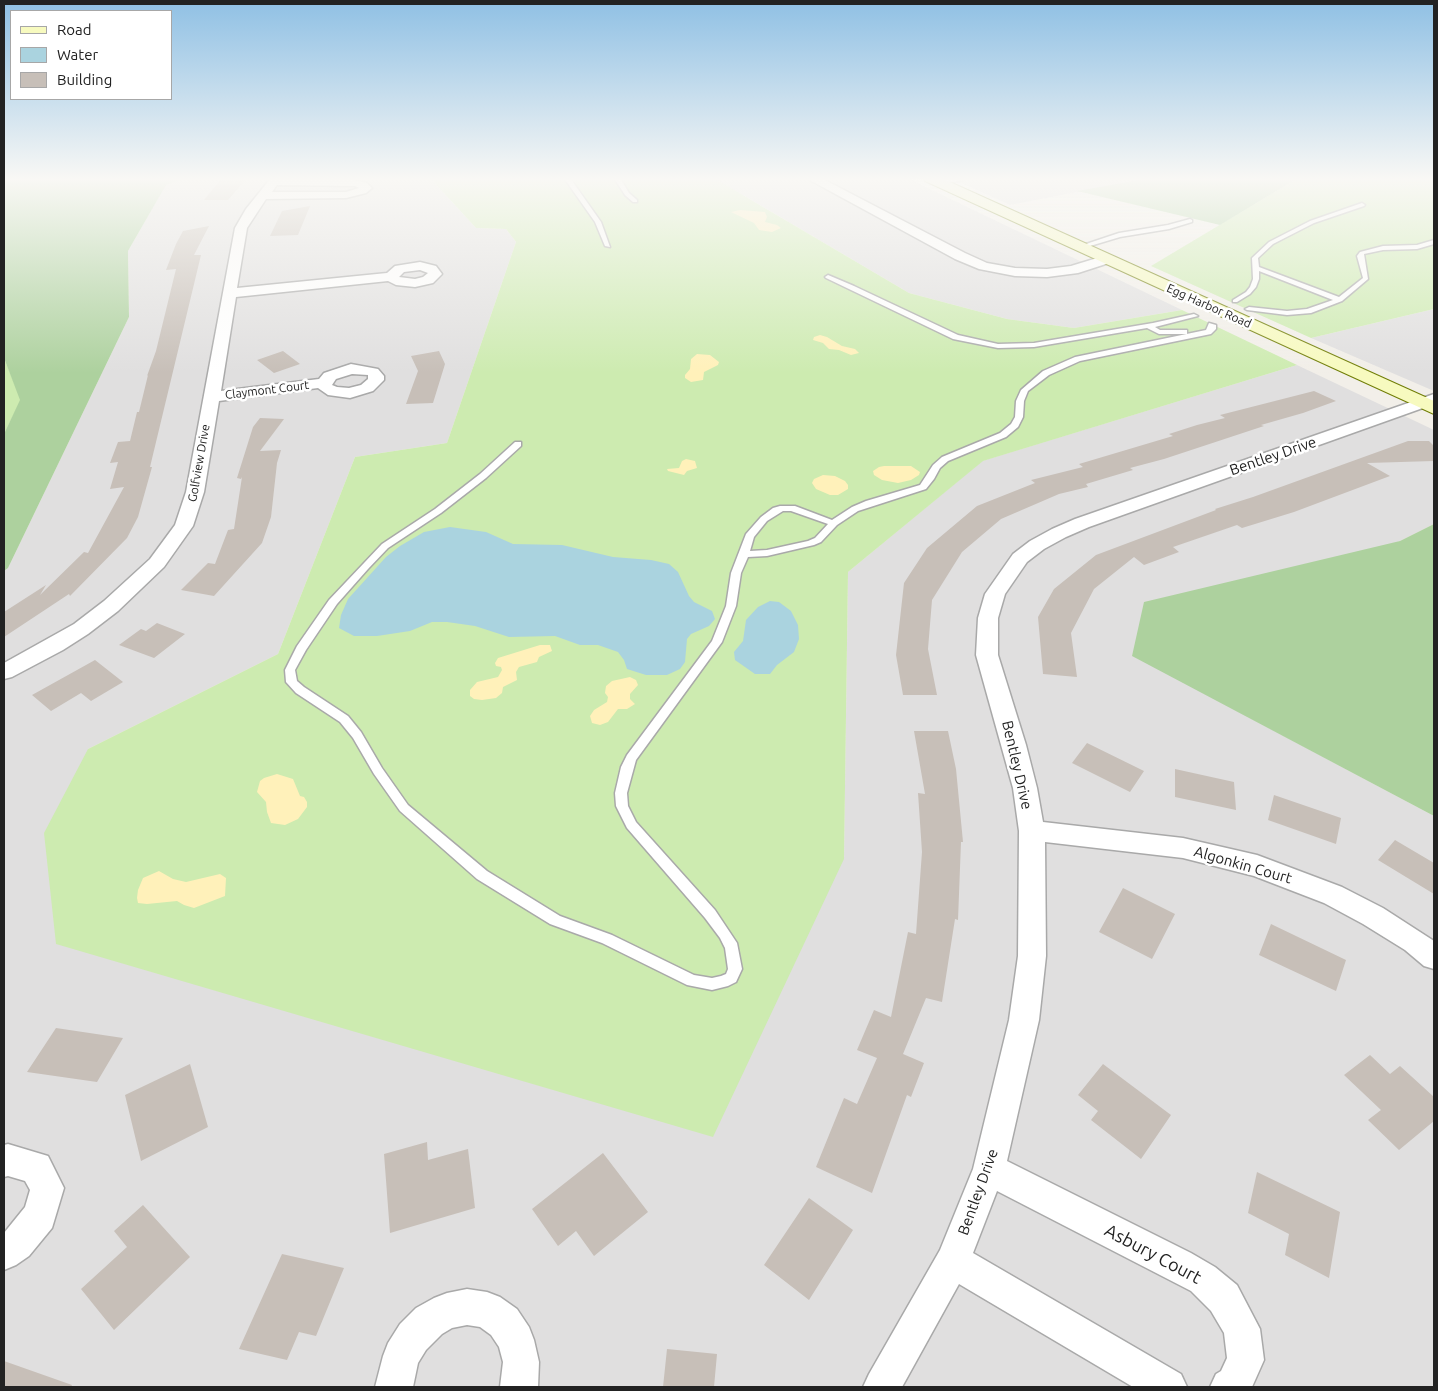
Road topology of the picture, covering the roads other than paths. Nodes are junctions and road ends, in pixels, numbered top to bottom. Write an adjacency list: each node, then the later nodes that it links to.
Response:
1 (238, 243): 14 (street, Golfview Drive)
2 (607, 243): 8 (lane)
3 (935, 243): 10 (street)
4 (1071, 243): 9 (main road, Egg Harbor Road)
5 (1093, 243): 9 (lane)
6 (1272, 243): 11 (lane)
7 (1431, 243): 15 (lane)
8 (608, 246)
9 (1080, 247): 10 (main road, Egg Harbor Road)
10 (1107, 259): 24 (main road, Egg Harbor Road)
11 (1256, 268): 15 (lane); 16 (lane)
12 (391, 276): 14 (street)
13 (828, 277): 20 (lane)
14 (230, 293): 23 (street, Golfview Drive)
15 (1340, 300): 17 (lane)
16 (1235, 301)
17 (1249, 309)
18 (1194, 316): 20 (lane)
19 (1212, 324): 21 (lane)
20 (1148, 326): 21 (lane)
21 (1194, 336): 26 (lane)
22 (324, 383): 23 (street, Claymont Court)
23 (211, 397): 28 (street, Golfview Drive)
24 (1431, 403): 29 (street, Bentley Drive)
25 (518, 444): 27 (lane)
26 (834, 523): 27 (lane); 27 (lane)
27 (744, 554)
28 (4, 672)
29 (1032, 831): 30 (street, Algonkin Court); 32 (street, Bentley Drive)
30 (1434, 957)
31 (4, 1161): 33 (street)
32 (990, 1169): 34 (street, Bentley Drive); 39 (street, Asbury Court)
33 (4, 1253)
34 (953, 1261): 37 (street, Bentley Drive); 38 (street)
35 (394, 1387): 36 (street)
36 (519, 1387)
37 (882, 1387)
38 (1168, 1387)
39 (1229, 1387)

